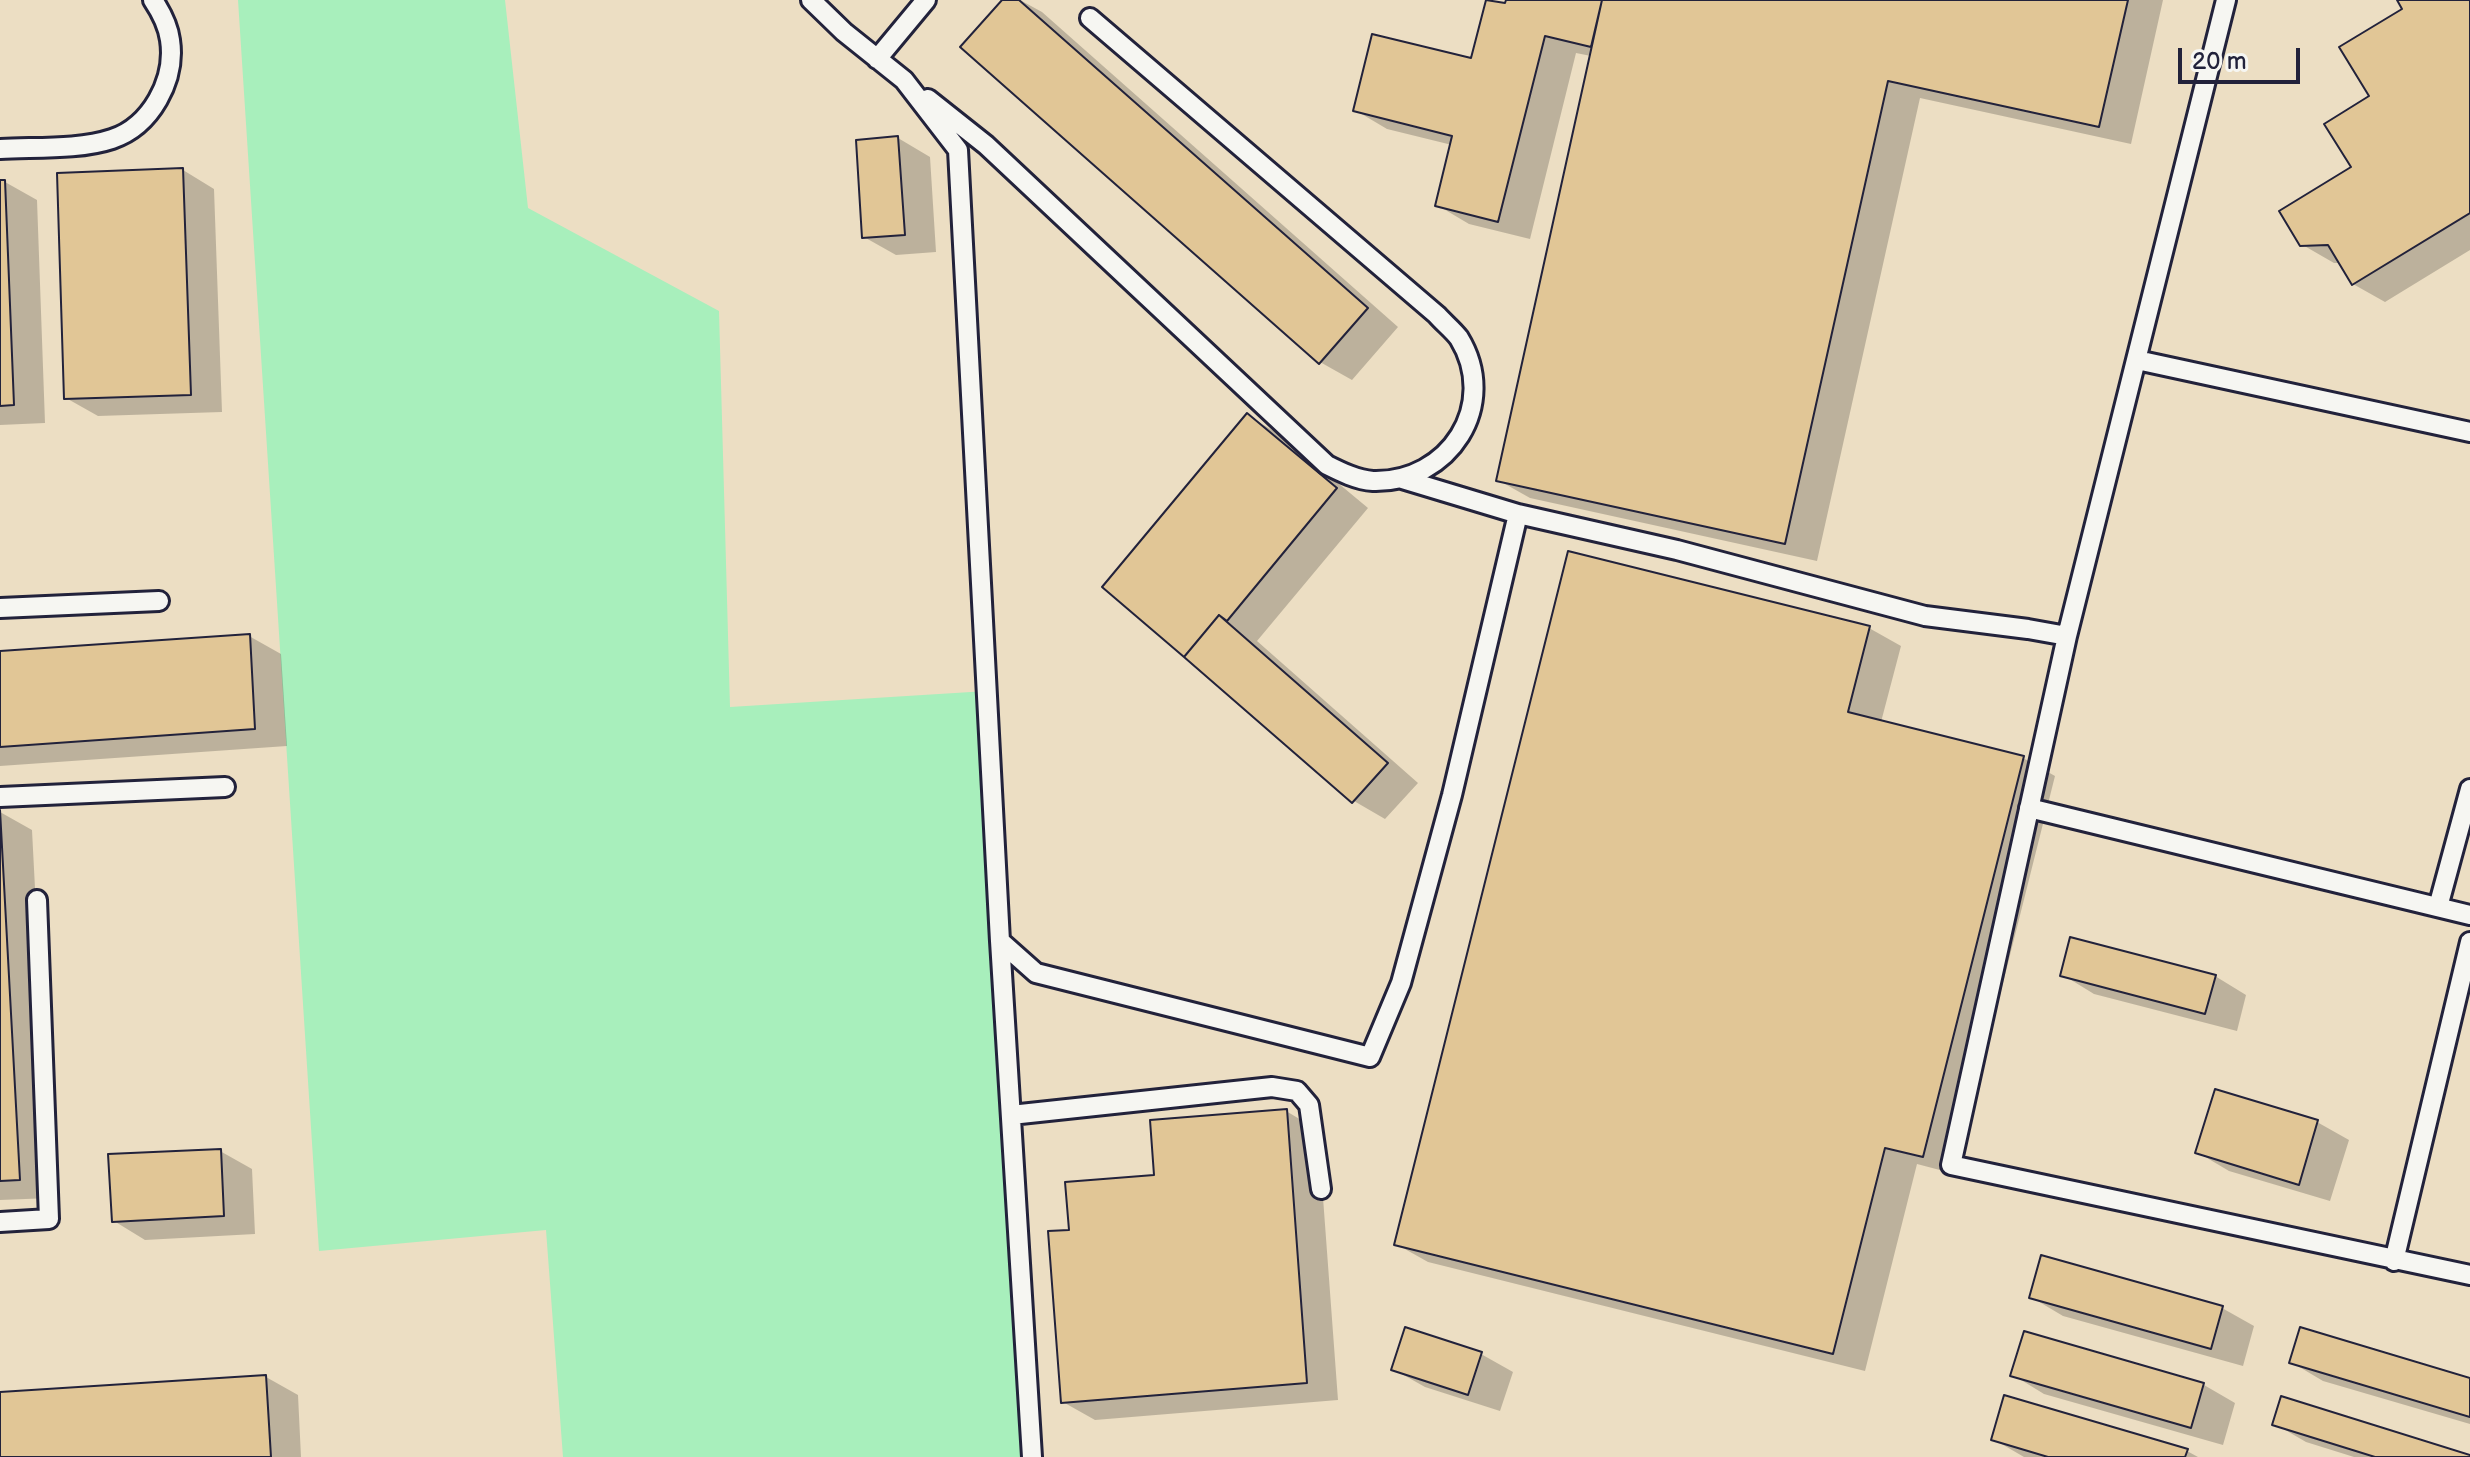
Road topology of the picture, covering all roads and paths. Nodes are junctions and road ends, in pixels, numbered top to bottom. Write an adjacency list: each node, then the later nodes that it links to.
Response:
1 (153, 0): 8 (lane)
2 (811, 0): 6 (lane)
3 (926, 0): 6 (lane)
4 (2226, 0): 9 (lane)
5 (1090, 18): 11 (lane)
6 (877, 59): 7 (lane)
7 (904, 80): 11 (lane); 23 (lane)
8 (0, 149)
9 (2137, 360): 10 (lane); 15 (lane)
10 (2470, 432)
11 (1402, 479): 12 (lane)
12 (1518, 514): 15 (lane); 23 (lane)
13 (159, 601): 14 (lane)
14 (0, 608)
15 (2067, 636): 19 (lane)
16 (225, 787): 18 (lane)
17 (2470, 789): 21 (lane)
18 (0, 797)
19 (2029, 808): 21 (lane); 28 (lane)
20 (37, 900): 27 (lane)
21 (2438, 907): 22 (lane)
22 (2470, 915)
23 (1000, 941): 25 (lane)
24 (2470, 942): 28 (lane)
25 (1011, 1115): 26 (lane); 30 (lane)
26 (1321, 1189)
27 (0, 1222)
28 (2394, 1261): 29 (lane)
29 (2470, 1275)
30 (1032, 1457)

